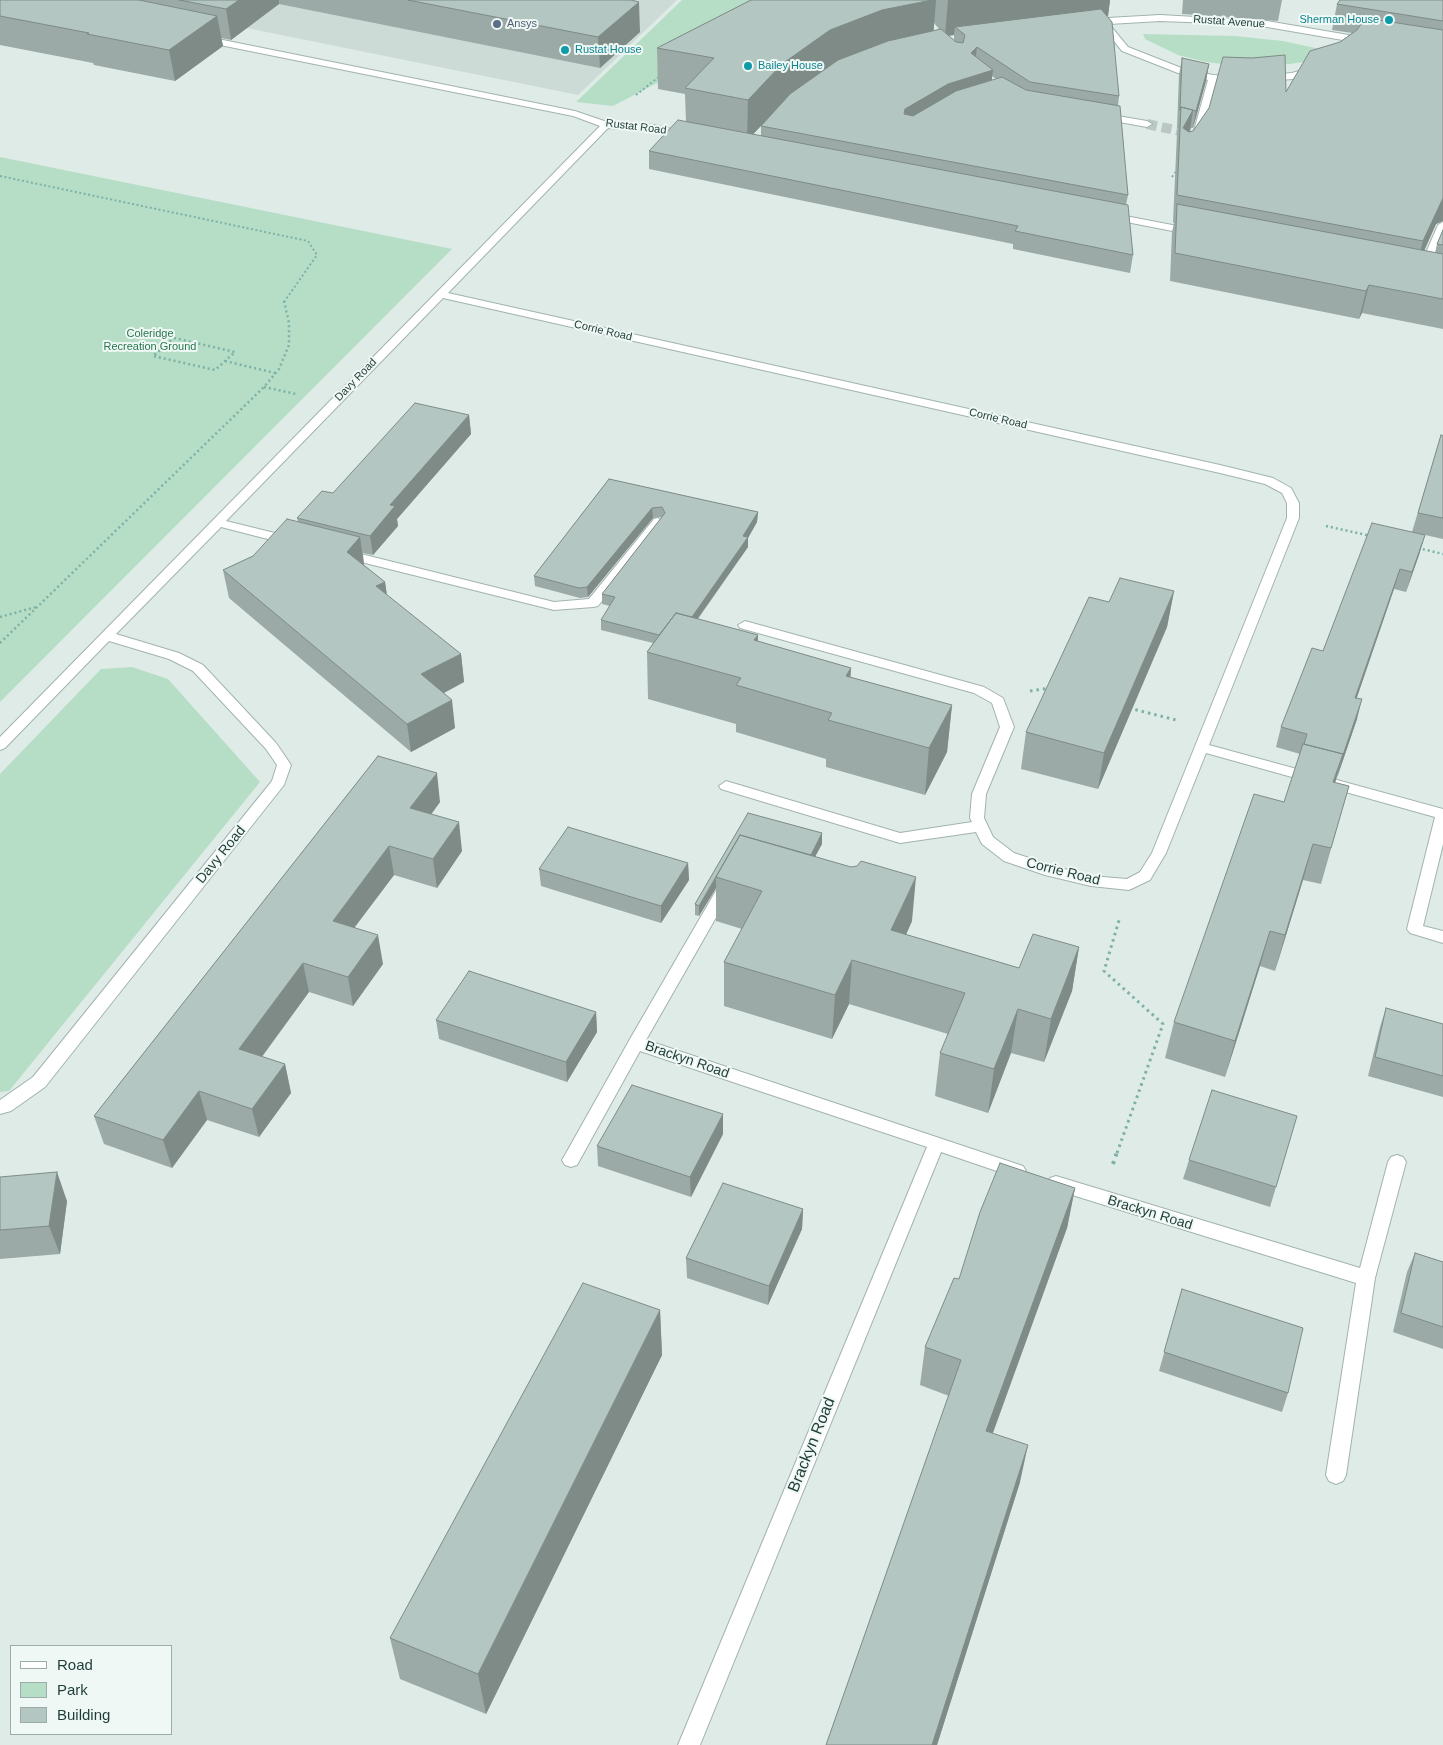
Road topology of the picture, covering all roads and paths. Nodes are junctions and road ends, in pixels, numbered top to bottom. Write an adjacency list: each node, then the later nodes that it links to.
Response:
1 (1102, 21): 2 (street, Rustat Avenue); 4 (street, Rustat Avenue); 7 (street)
2 (1083, 23)
3 (194, 37): 10 (street, Rustat Road)
4 (1374, 42)
5 (1330, 64): 7 (street)
6 (667, 70): 10 (path)
7 (1213, 78): 12 (street)
8 (1087, 114): 9 (street)
9 (1146, 124)
10 (606, 125): 11 (street, Rustat Road); 19 (street, Davy Road)
11 (702, 137)
12 (1185, 154): 14 (path)
13 (0, 176): 21 (path)
14 (1172, 178)
15 (1099, 214): 17 (street)
16 (1443, 225): 18 (street)
17 (1203, 234)
18 (1436, 277)
19 (439, 294): 22 (street, Corrie Road); 23 (street, Davy Road)
20 (225, 361): 20 (path); 21 (path)
21 (276, 373): 30 (path)
22 (1293, 518): 25 (path); 38 (street)
23 (217, 522): 26 (street); 33 (street, Davy Road)
24 (658, 522): 28 (street)
25 (1378, 538)
26 (304, 544)
27 (1415, 547): 29 (path)
28 (332, 551)
29 (1443, 554)
30 (37, 607): 31 (path); 34 (path)
31 (0, 617)
32 (745, 625): 36 (street)
33 (107, 636): 39 (street, Davy Road); 48 (street, Davy Road)
34 (0, 643)
35 (1055, 689): 36 (path)
36 (998, 700): 43 (street, Corrie Road)
37 (1122, 706): 38 (path)
38 (1208, 729): 40 (street)
39 (0, 745)
40 (1200, 747): 42 (street); 45 (street)
41 (726, 786): 43 (street)
42 (1443, 814): 46 (street)
43 (981, 826): 45 (street, Corrie Road)
44 (735, 871): 47 (street, Brackyn Road)
45 (1129, 885): 52 (path)
46 (1443, 937)
47 (636, 1043): 49 (street, Brackyn Road); 50 (street, Brackyn Road)
48 (0, 1107)
49 (936, 1145): 52 (street, Brackyn Road); 55 (street, Brackyn Road)
50 (571, 1160)
51 (1397, 1162): 53 (street)
52 (1100, 1198): 53 (street, Brackyn Road)
53 (1366, 1278): 54 (street)
54 (1336, 1475)
55 (689, 1745)

